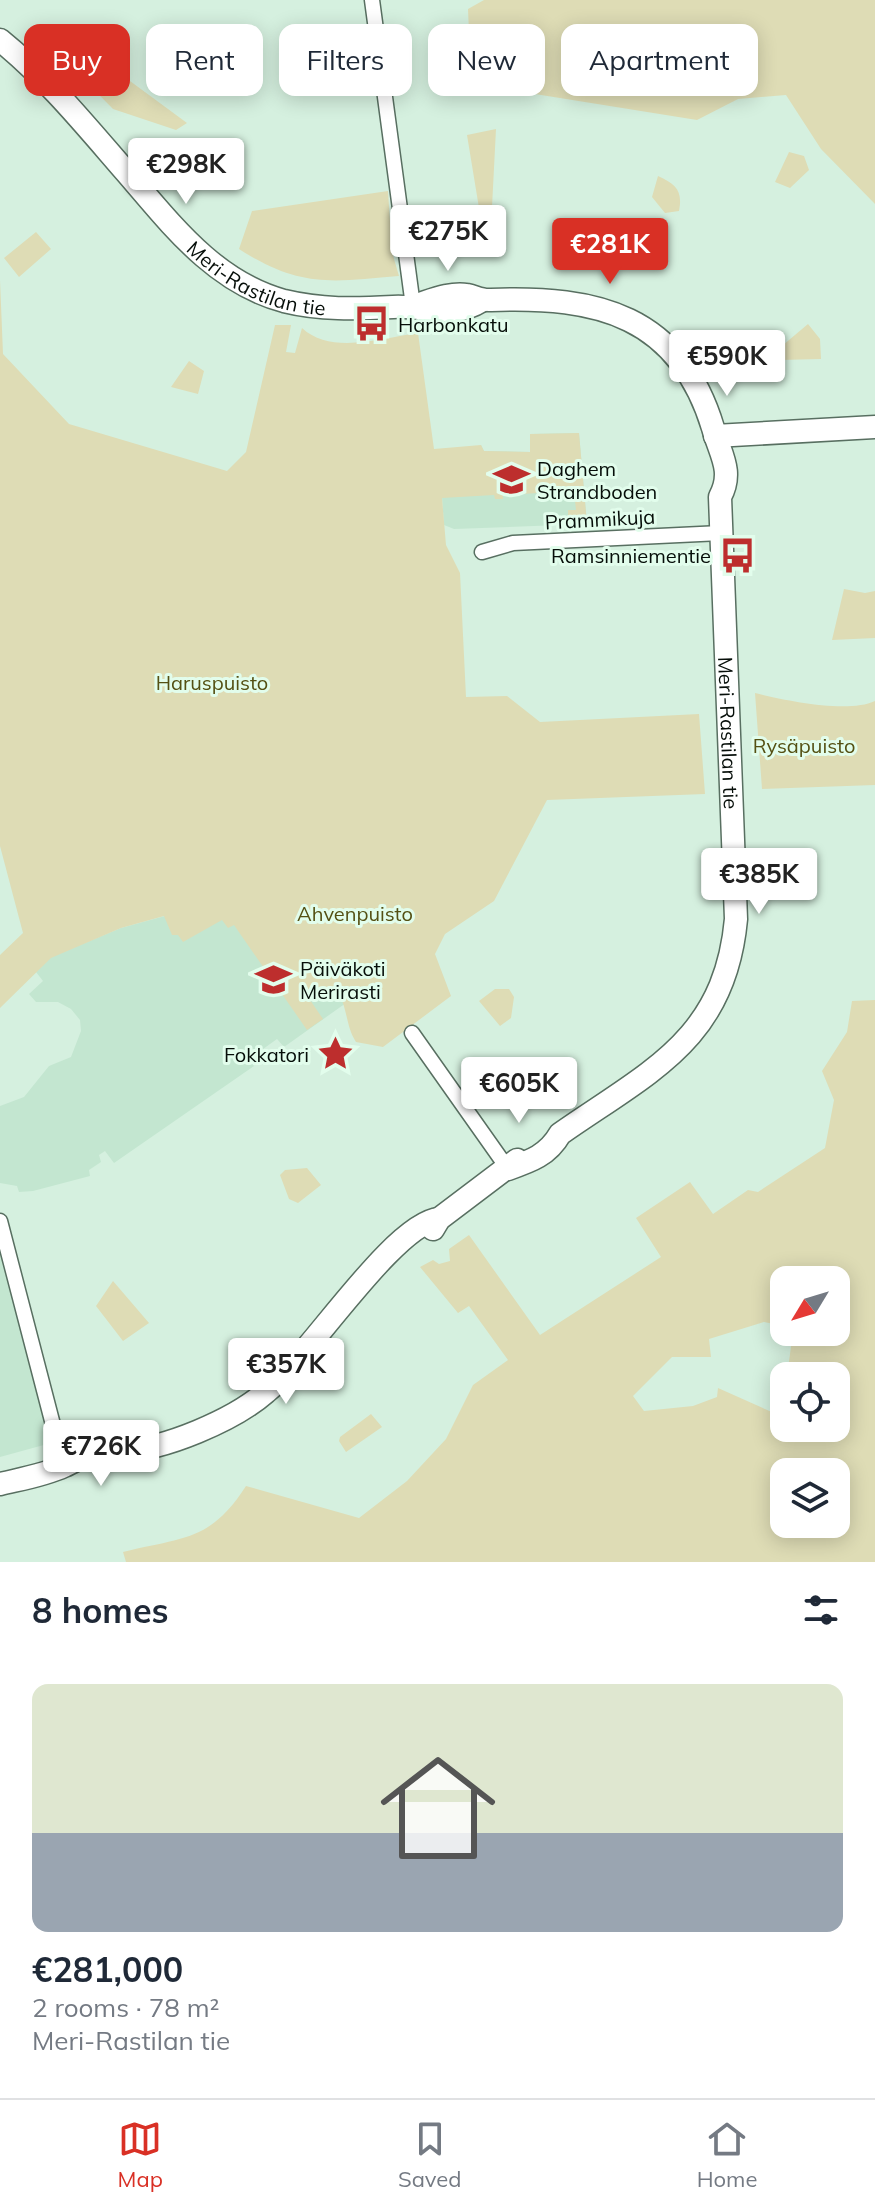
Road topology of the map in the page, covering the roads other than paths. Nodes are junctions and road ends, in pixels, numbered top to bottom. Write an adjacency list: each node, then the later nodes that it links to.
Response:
1 (372, 0): 3 (street)
2 (0, 40): 3 (street, Meri-Rastilan tie)
3 (413, 306): 5 (street, Meri-Rastilan tie)
4 (875, 427): 5 (street)
5 (715, 436): 6 (street, Meri-Rastilan tie)
6 (721, 533): 7 (street, Prammikuja); 9 (street, Meri-Rastilan tie)
7 (482, 552)
8 (412, 1033): 9 (street)
9 (508, 1169): 11 (street, Meri-Rastilan tie)
10 (0, 1221): 11 (street)
11 (64, 1467): 12 (street, Meri-Rastilan tie)
12 (0, 1484)

